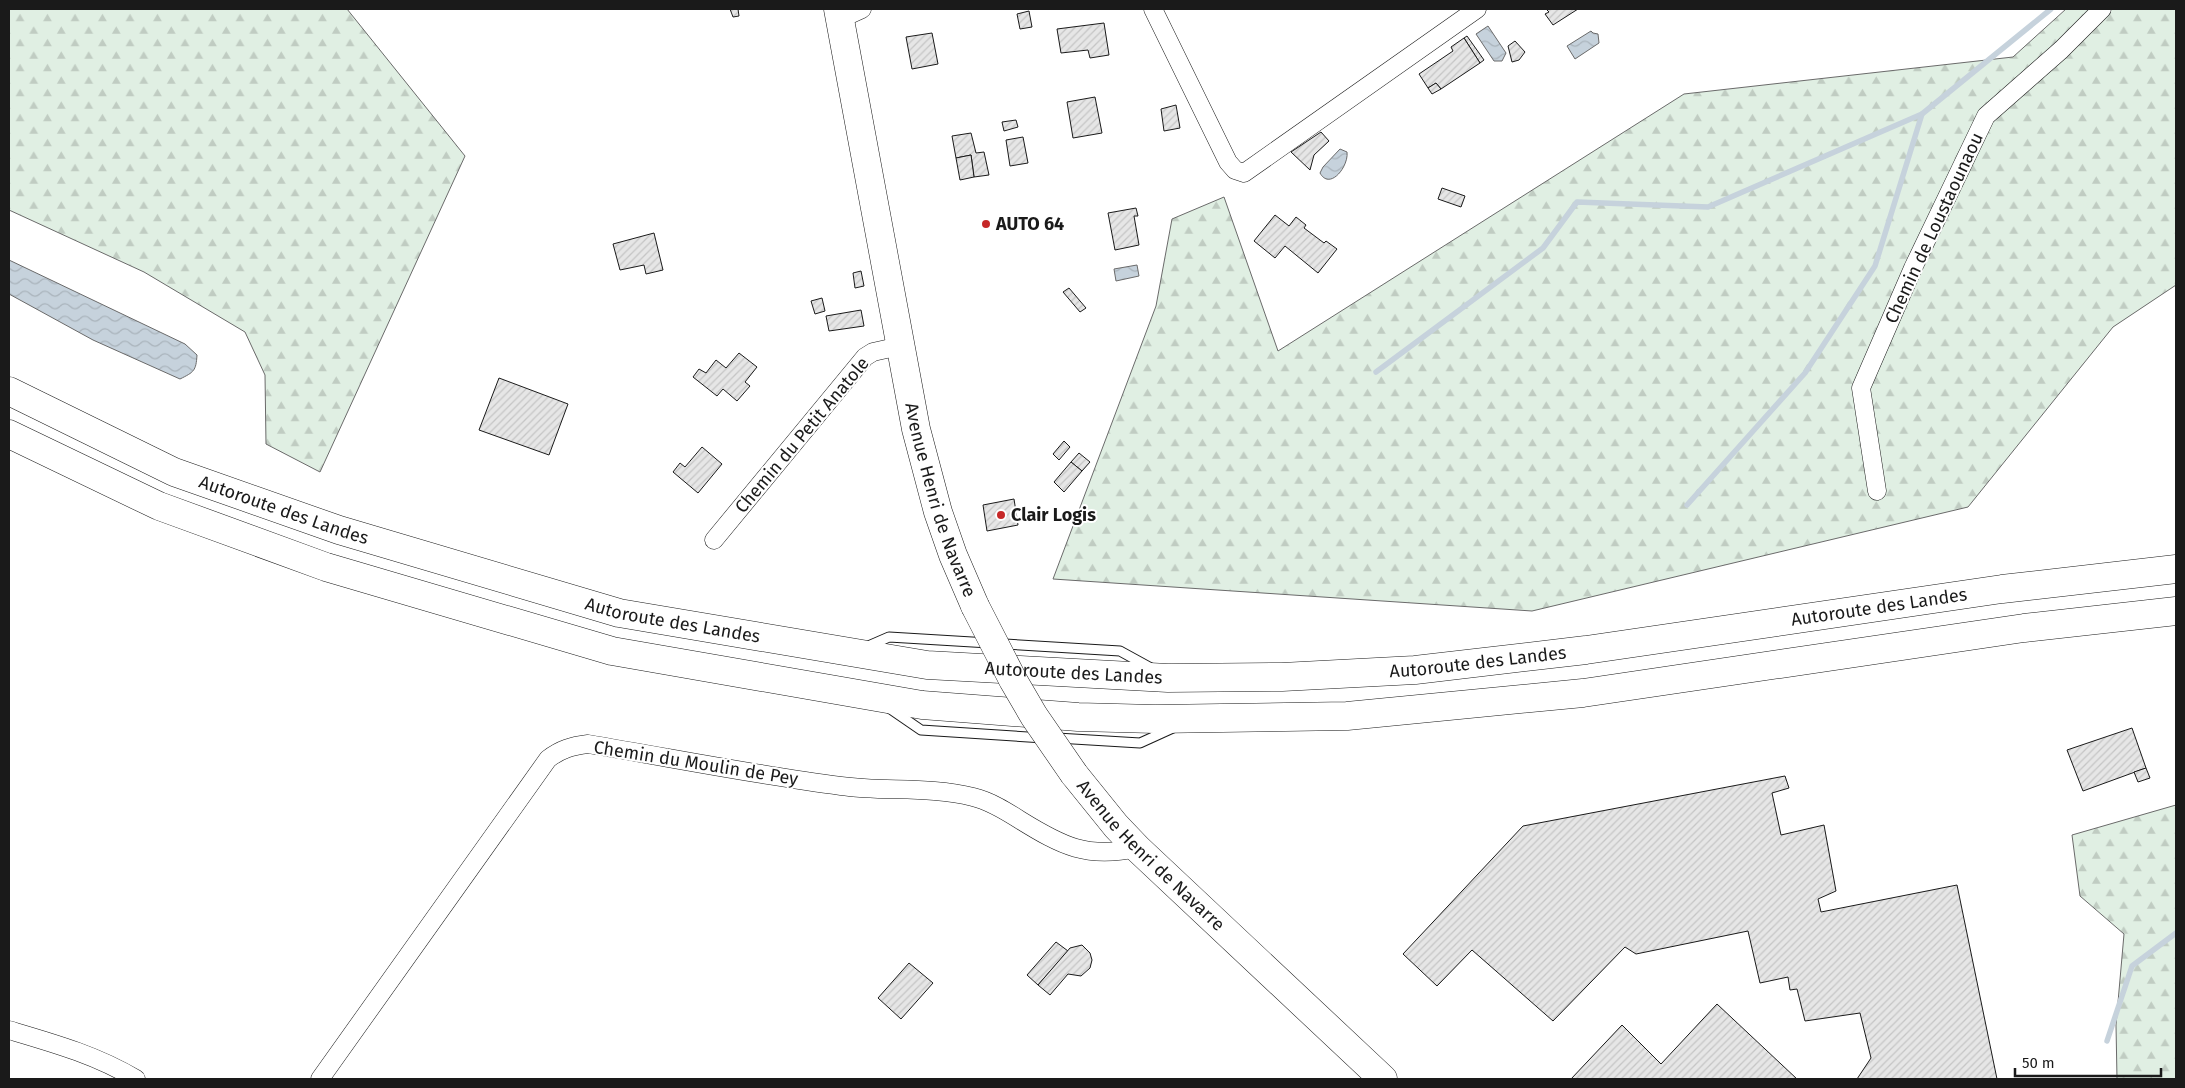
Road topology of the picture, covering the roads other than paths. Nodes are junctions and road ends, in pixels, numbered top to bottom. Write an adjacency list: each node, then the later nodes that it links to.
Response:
1 (1153, 9): 2 (street)
2 (1478, 9)
3 (2102, 9): 8 (street, Chemin de Loustaounaou)
4 (847, 12): 5 (main road, Avenue Henri de Navarre)
5 (900, 346): 9 (street, Chemin du Petit Anatole); 12 (main road, Avenue Henri de Navarre, bridge)
6 (9, 391): 10 (main road, Autoroute des Landes)
7 (9, 434): 11 (main road)
8 (1877, 492)
9 (714, 540)
10 (2176, 569)
11 (2176, 611)
12 (1137, 848): 15 (street, Chemin du Moulin de Pey); 16 (main road, Avenue Henri de Navarre)
13 (9, 1030): 14 (street)
14 (136, 1079)
15 (320, 1079)
16 (1383, 1079)

